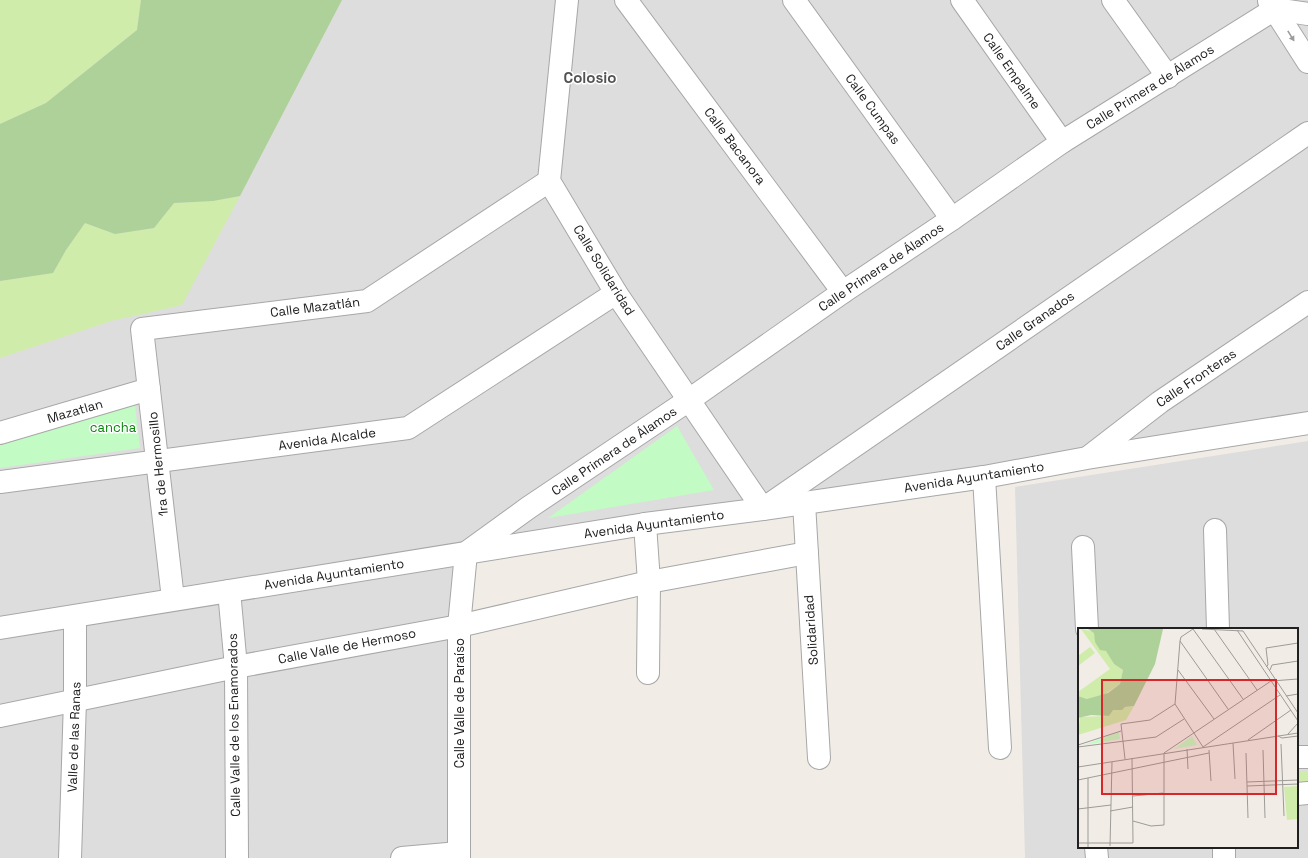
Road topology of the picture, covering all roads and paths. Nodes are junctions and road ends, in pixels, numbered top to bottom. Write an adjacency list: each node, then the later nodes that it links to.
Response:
1 (567, 0): 12 (street)
2 (626, 0): 14 (street, Calle Bacanora)
3 (794, 0): 13 (street, Calle Cumpas)
4 (962, 0): 11 (street, Calle Empalme)
5 (1114, 0): 9 (street)
6 (1272, 5): 7 (street); 8 (street, one-way to 8); 9 (street, Calle Primera de Álamos)
7 (1308, 14)
8 (1308, 62)
9 (1168, 76): 11 (street, Calle Primera de Álamos)
10 (1308, 133): 27 (street, Calle Granados)
11 (1062, 142): 13 (street, Calle Primera de Álamos)
12 (549, 181): 15 (street, Calle Solidaridad); 17 (street, Calle Mazatlán)
13 (952, 219): 14 (street, Calle Primera de Álamos)
14 (843, 292): 19 (street, Calle Primera de Álamos)
15 (616, 293): 19 (street, Calle Solidaridad); 23 (street, Avenida Alcalde)
16 (1308, 302): 22 (street, Calle Fronteras)
17 (142, 329): 18 (street, 1ra de Hermosillo)
18 (149, 389): 21 (street, Mazatlan); 23 (street, 1ra de Hermosillo)
19 (689, 400): 27 (street, Calle Solidaridad); 32 (street, Calle Primera de Álamos)
20 (1308, 423): 22 (street, Avenida Ayuntamiento)
21 (0, 433)
22 (1087, 458): 24 (street, Avenida Ayuntamiento)
23 (157, 462): 25 (street, Avenida Alcalde); 35 (street, 1ra de Hermosillo)
24 (984, 477): 26 (street, Avenida Ayuntamiento); 45 (street)
25 (0, 482)
26 (804, 503): 27 (street, Avenida Ayuntamiento); 31 (street, Solidaridad)
27 (763, 509): 28 (street, Avenida Ayuntamiento)
28 (645, 524): 32 (street, Avenida Ayuntamiento); 33 (street)
29 (1215, 530): 40 (street)
30 (1083, 547): 39 (street)
31 (807, 552): 33 (street, Calle Valle de Hermoso); 46 (street, Solidaridad)
32 (466, 553): 34 (street, Avenida Ayuntamiento); 37 (street, Calle Valle de Paraíso)
33 (648, 582): 37 (street, Calle Valle de Hermoso); 42 (street)
34 (229, 591): 35 (street, Avenida Ayuntamiento); 41 (street, Calle Valle de los Enamorados)
35 (173, 599): 36 (street, Avenida Ayuntamiento)
36 (75, 617): 38 (street, Avenida Ayuntamiento); 43 (street, Valle de las Ranas)
37 (459, 626): 41 (street, Calle Valle de Hermoso); 50 (street, Calle Valle de Paraíso)
38 (0, 628)
39 (1087, 628)
40 (1218, 628)
41 (236, 667): 43 (street, Calle Valle de Hermoso); 52 (street, Calle Valle de los Enamorados)
42 (648, 673)
43 (76, 700): 44 (street, Calle Valle de Hermoso); 51 (street, Valle de las Ranas)
44 (0, 716)
45 (1000, 748)
46 (819, 758)
47 (1308, 793): 48 (street)
48 (1298, 794)
49 (1096, 848): 54 (street)
50 (459, 855): 53 (street)
51 (70, 858)
52 (237, 858)
53 (402, 858)
54 (1097, 858)

